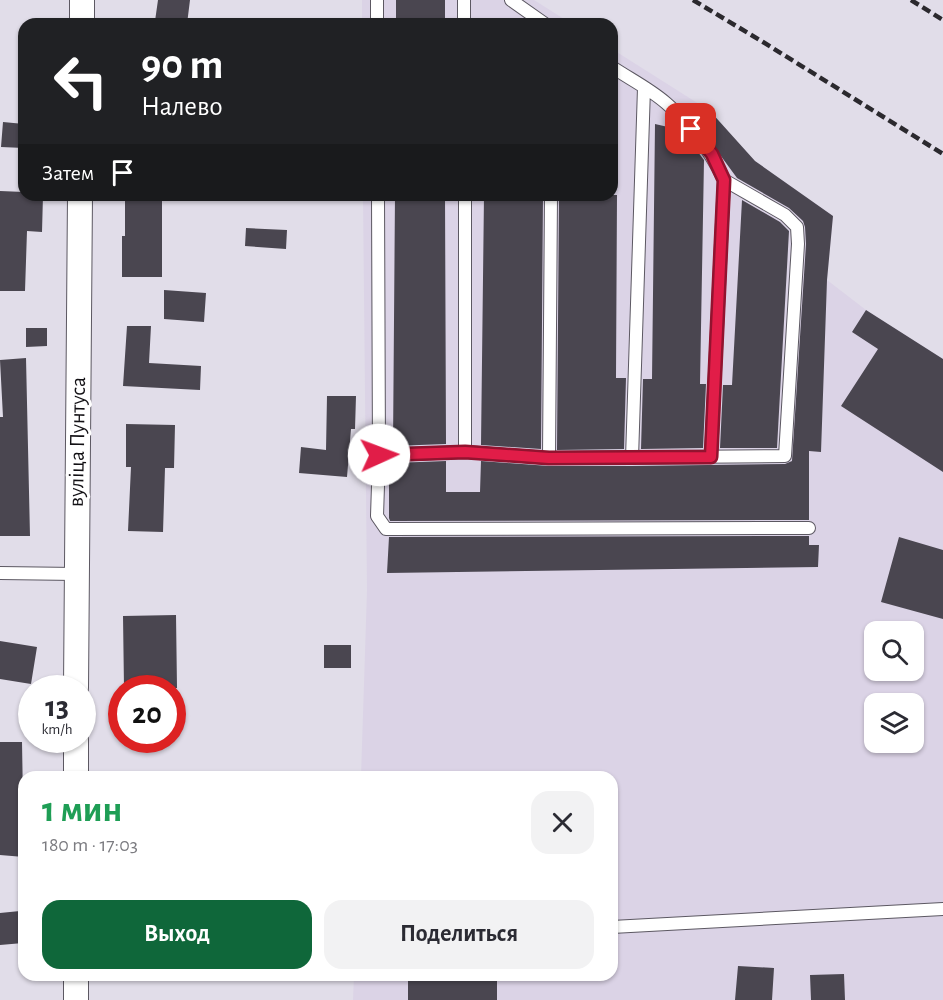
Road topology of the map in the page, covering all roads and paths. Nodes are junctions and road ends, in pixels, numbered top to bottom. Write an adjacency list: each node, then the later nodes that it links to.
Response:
1 (82, 0): 5 (street)
2 (377, 0): 6 (lane)
3 (464, 0): 7 (lane)
4 (511, 0): 8 (lane)
5 (82, 18)
6 (377, 18)
7 (464, 18)
8 (536, 18)
9 (618, 71): 10 (lane)
10 (644, 88): 11 (lane); 20 (lane)
11 (724, 180): 18 (lane); 18 (lane)
12 (80, 201): 23 (street, вуліца Пунтуса)
13 (378, 201): 17 (lane)
14 (465, 201): 16 (lane)
15 (551, 201): 19 (lane)
16 (465, 452): 17 (lane); 19 (lane)
17 (379, 455): 21 (lane)
18 (711, 457): 20 (lane)
19 (549, 458): 20 (lane)
20 (632, 458)
21 (809, 528)
22 (0, 573): 23 (lane)
23 (76, 574): 24 (street, вуліца Пунтуса)
24 (76, 675)
25 (76, 753): 26 (street)
26 (76, 771)
27 (943, 909): 28 (lane)
28 (618, 927)
29 (76, 981): 30 (street)
30 (76, 1000)

